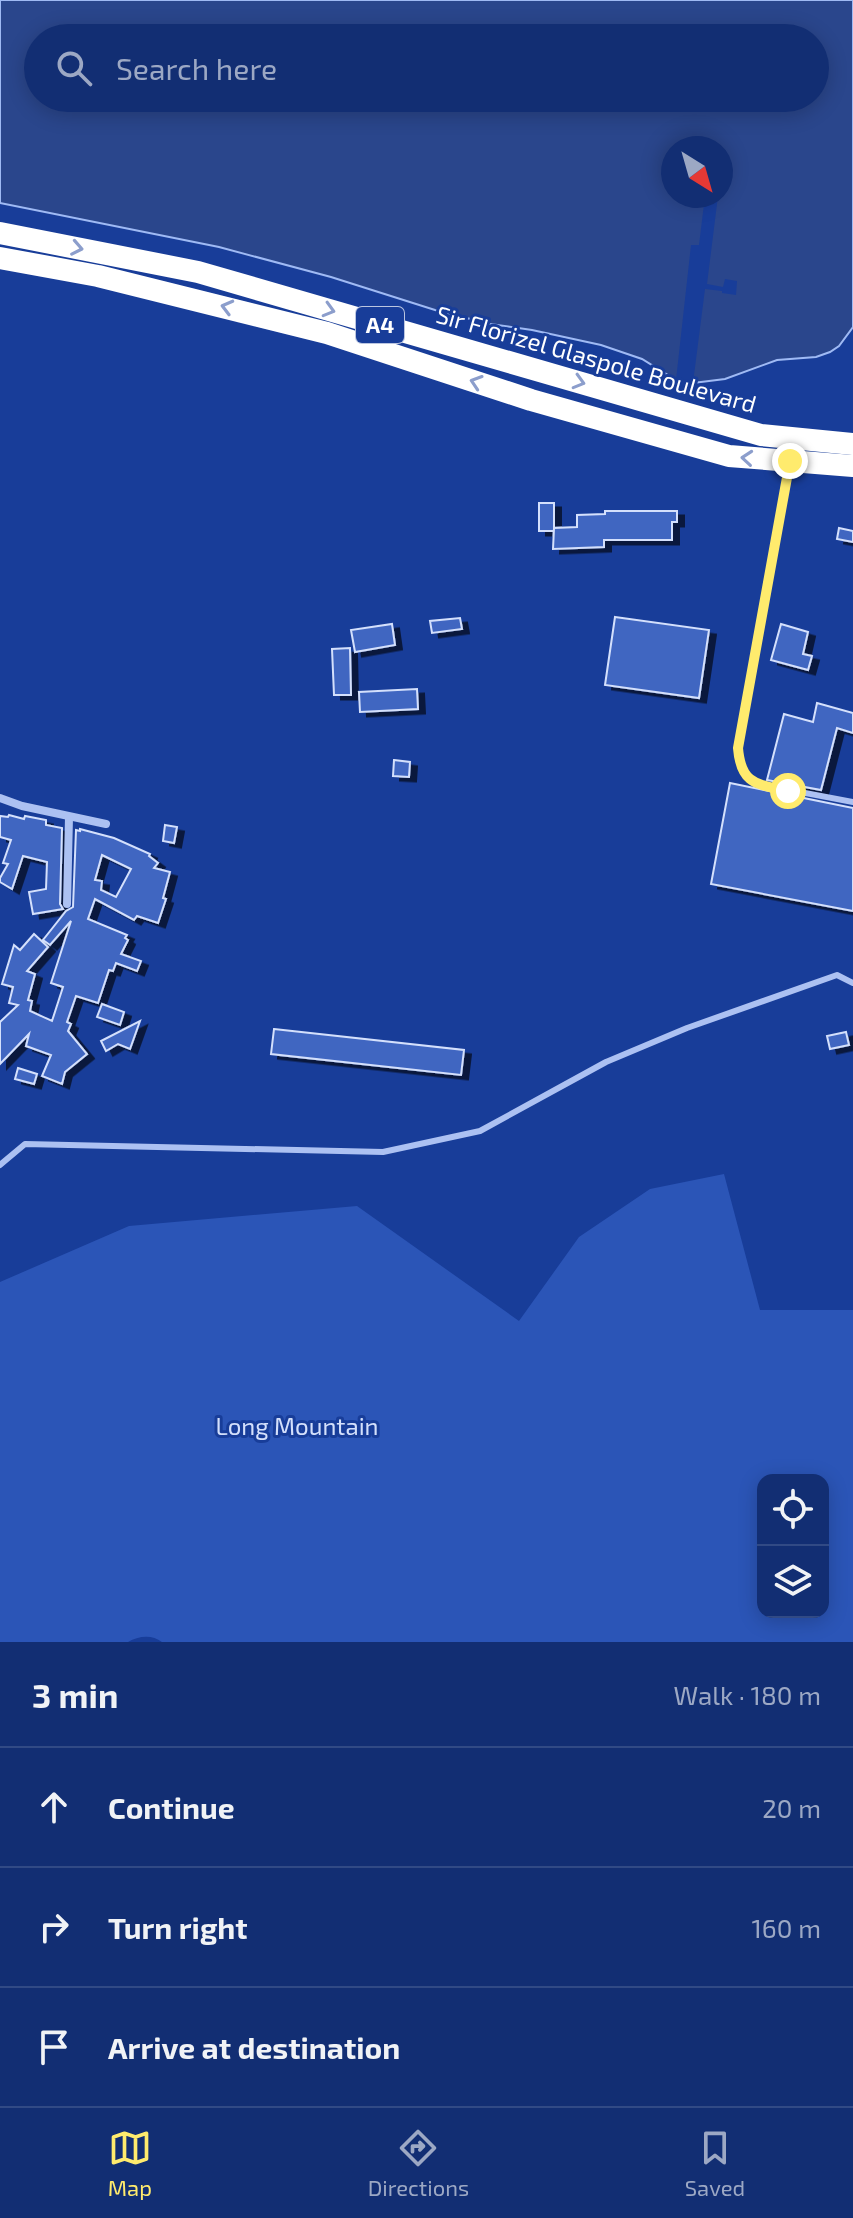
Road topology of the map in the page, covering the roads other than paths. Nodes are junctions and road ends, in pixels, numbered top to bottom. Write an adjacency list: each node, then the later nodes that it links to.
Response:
1 (0, 233): 3 (highway, Sir Florizel Glaspole Boulevard / A4, one-way to 3)
2 (0, 258): 4 (highway, A4, one-way to 2)
3 (853, 444)
4 (790, 461): 5 (highway, A4); 7 (lane)
5 (853, 466)
6 (0, 798): 8 (street)
7 (853, 802)
8 (69, 817): 9 (street); 10 (street)
9 (106, 824)
10 (67, 904)
11 (853, 983): 12 (lane)
12 (0, 1165)

